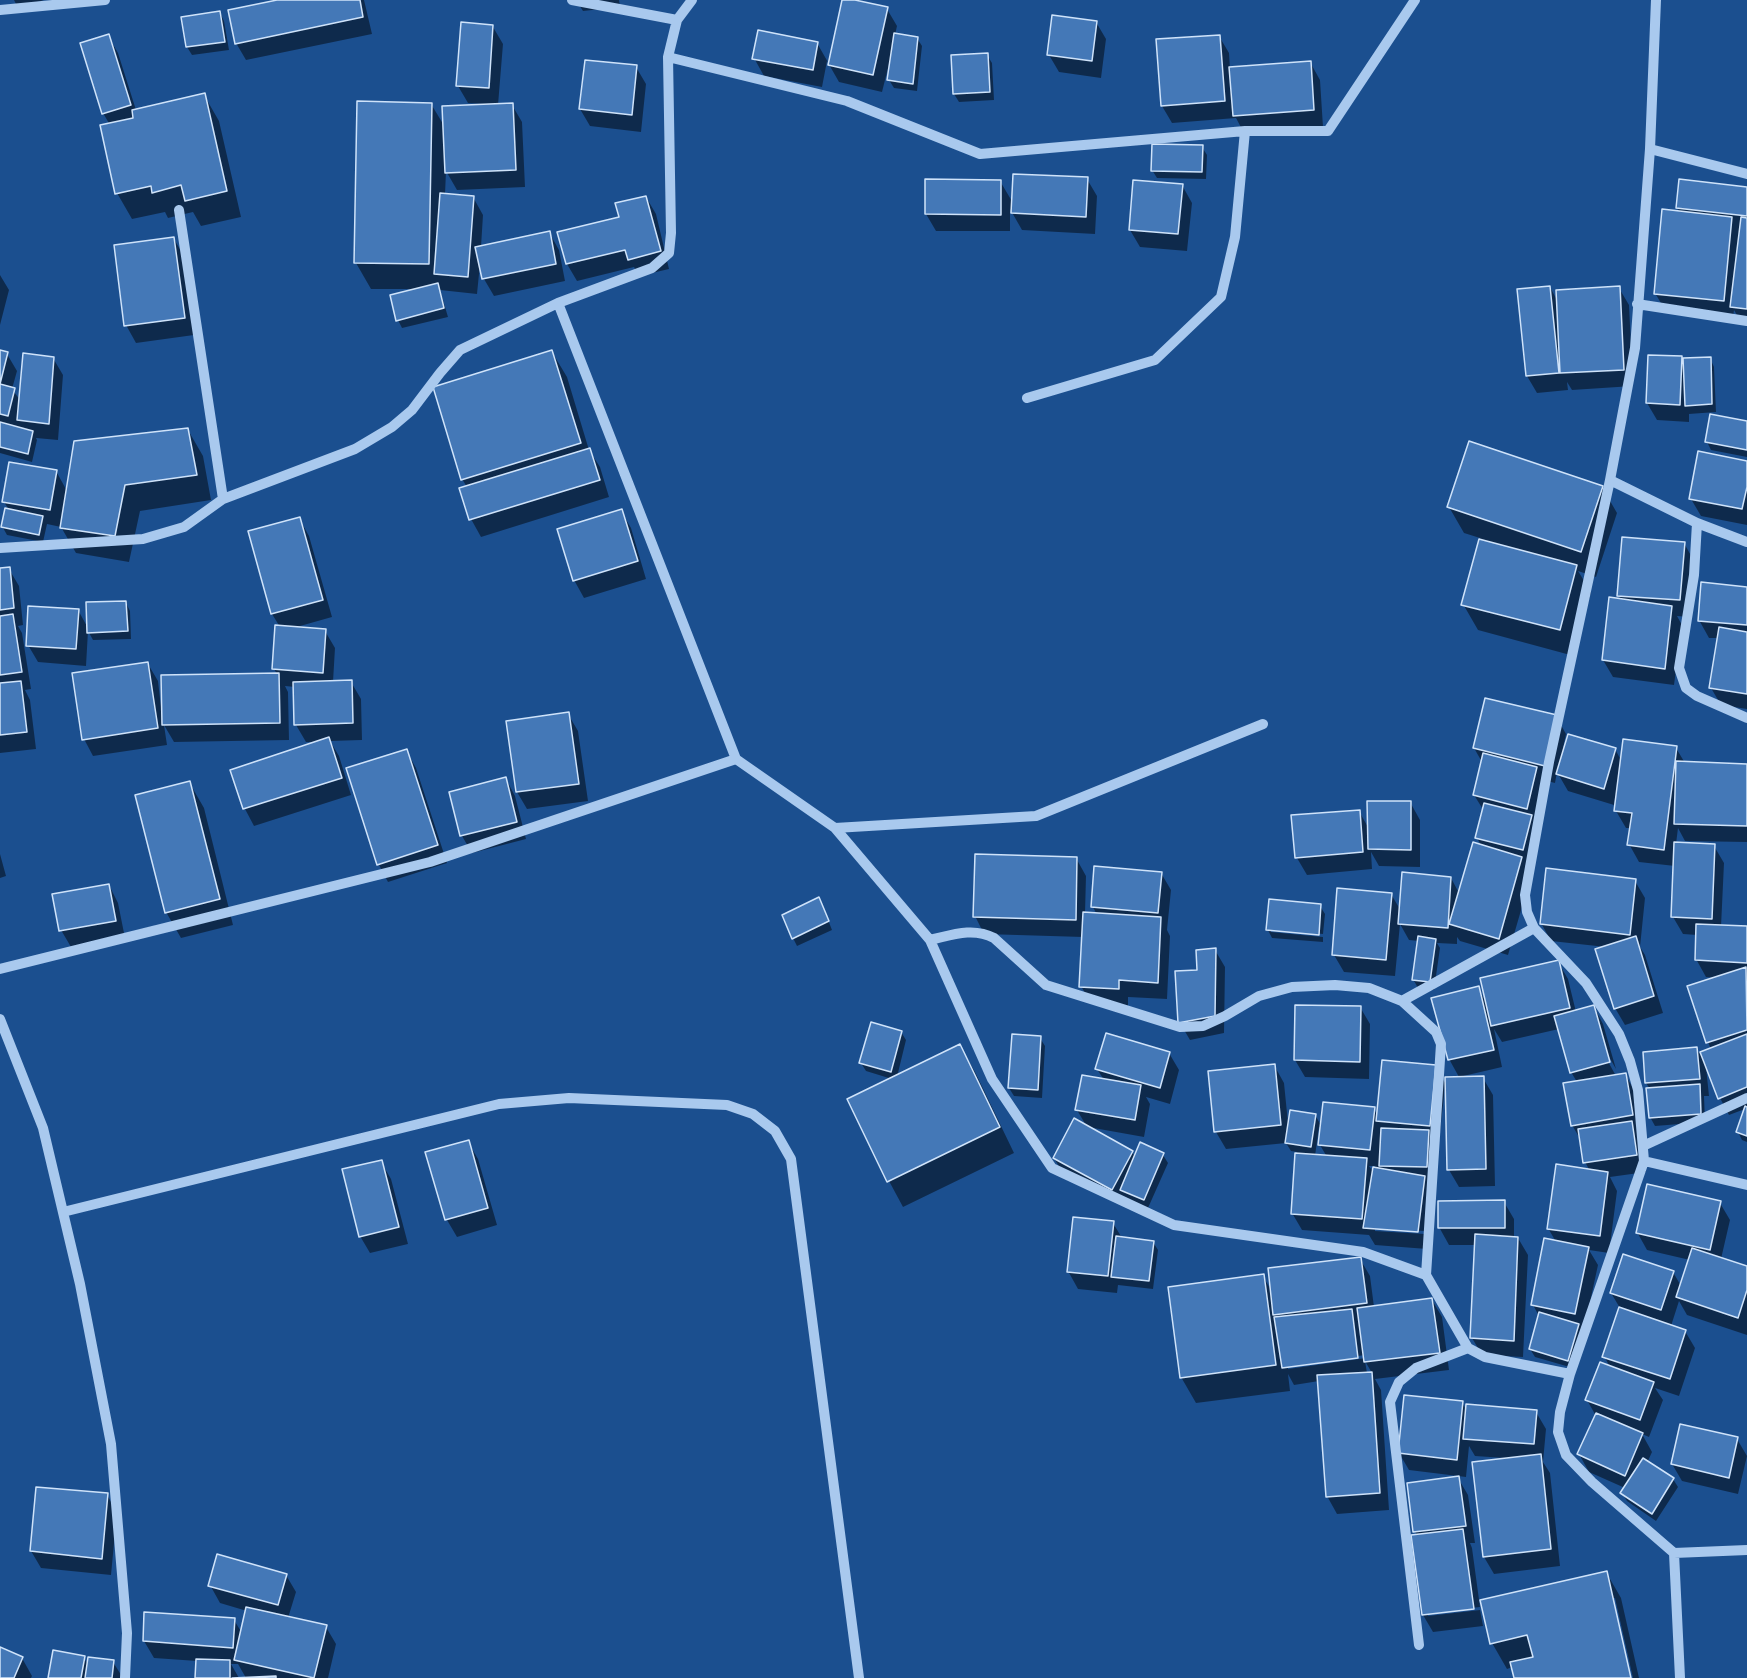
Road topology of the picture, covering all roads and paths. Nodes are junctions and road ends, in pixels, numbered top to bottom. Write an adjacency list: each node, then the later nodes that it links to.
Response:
1 (105, 0): 6 (street)
2 (572, 0): 7 (street)
3 (692, 0): 7 (street)
4 (1415, 0): 9 (street)
5 (1656, 0): 10 (street)
6 (0, 10)
7 (677, 20): 8 (street)
8 (668, 57): 9 (street); 13 (street)
9 (1245, 131): 16 (street)
10 (1650, 149): 11 (street); 14 (street)
11 (1747, 174)
12 (179, 210): 18 (street)
13 (558, 303): 18 (street); 24 (street)
14 (1637, 303): 15 (street); 17 (street)
15 (1747, 321)
16 (1027, 398)
17 (1610, 480): 19 (street); 26 (street)
18 (223, 499): 21 (street)
19 (1697, 523): 20 (street); 22 (street)
20 (1747, 542)
21 (0, 548)
22 (1747, 718)
23 (1263, 724): 25 (street)
24 (736, 759): 25 (street); 28 (street)
25 (835, 828): 27 (street)
26 (1534, 928): 29 (street); 32 (street)
27 (930, 940): 29 (street); 36 (street)
28 (0, 969)
29 (1402, 1001): 36 (street)
30 (0, 1019): 35 (street)
31 (1747, 1098): 32 (street)
32 (1643, 1146): 33 (street)
33 (1644, 1161): 34 (street); 38 (street)
34 (1747, 1185)
35 (63, 1212): 42 (street); 43 (street)
36 (1426, 1275): 37 (street)
37 (1468, 1348): 38 (street); 41 (street)
38 (1570, 1374): 40 (street)
39 (1747, 1550): 40 (street)
40 (1674, 1553): 44 (street)
41 (1419, 1645)
42 (125, 1678)
43 (859, 1678)
44 (1680, 1678)

